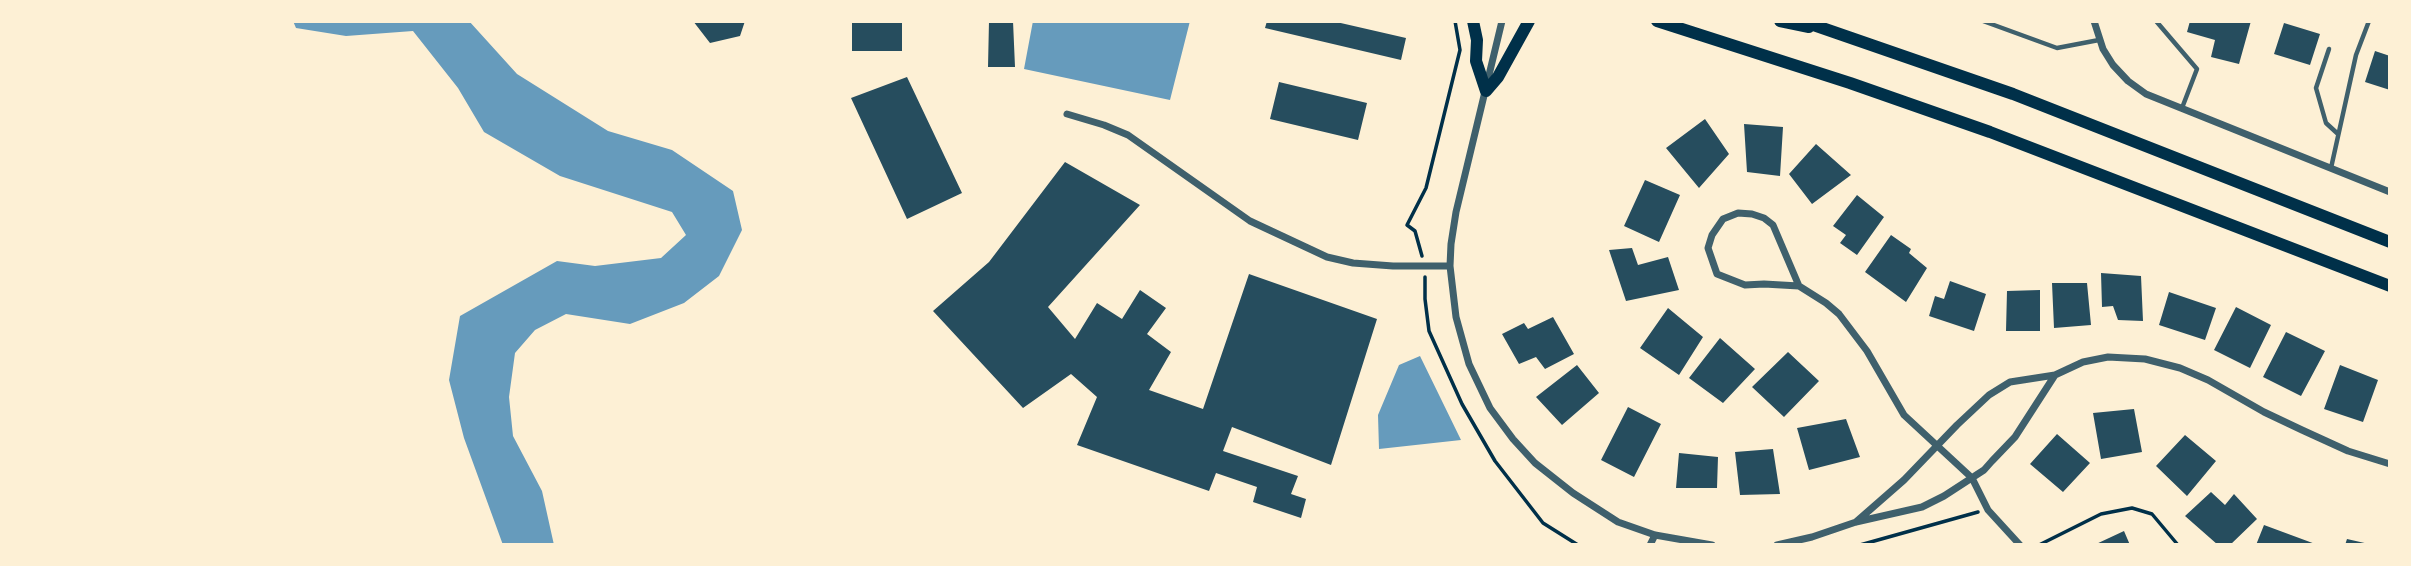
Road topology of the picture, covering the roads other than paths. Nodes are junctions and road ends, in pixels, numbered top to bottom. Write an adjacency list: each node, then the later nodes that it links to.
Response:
1 (1473, 21): 14 (main road)
2 (1502, 21): 14 (street)
3 (1529, 21): 14 (main road)
4 (1657, 21): 23 (main road)
5 (1780, 21): 11 (main road)
6 (1802, 21): 11 (main road)
7 (1983, 21): 12 (lane)
8 (2094, 21): 12 (street)
9 (2156, 21): 15 (lane)
10 (2368, 21): 17 (lane)
11 (1844, 34): 20 (main road)
12 (2099, 40): 15 (street)
13 (2329, 48): 17 (lane)
14 (1486, 91): 21 (street)
15 (2182, 109): 18 (street)
16 (1067, 114): 21 (street)
17 (2339, 135): 18 (lane)
18 (2331, 169): 19 (street)
19 (2390, 192)
20 (2390, 242)
21 (1450, 266): 29 (street)
22 (1799, 286): 22 (street); 25 (street)
23 (2390, 286)
24 (2055, 375): 25 (street); 26 (street); 27 (street)
25 (1937, 446): 27 (street); 28 (street)
26 (2390, 464)
27 (1972, 478): 28 (street); 33 (street)
28 (1856, 522): 32 (street)
29 (1655, 535): 30 (street); 31 (street)
30 (1650, 545)
31 (1712, 545)
32 (1777, 545)
33 (2020, 545)

